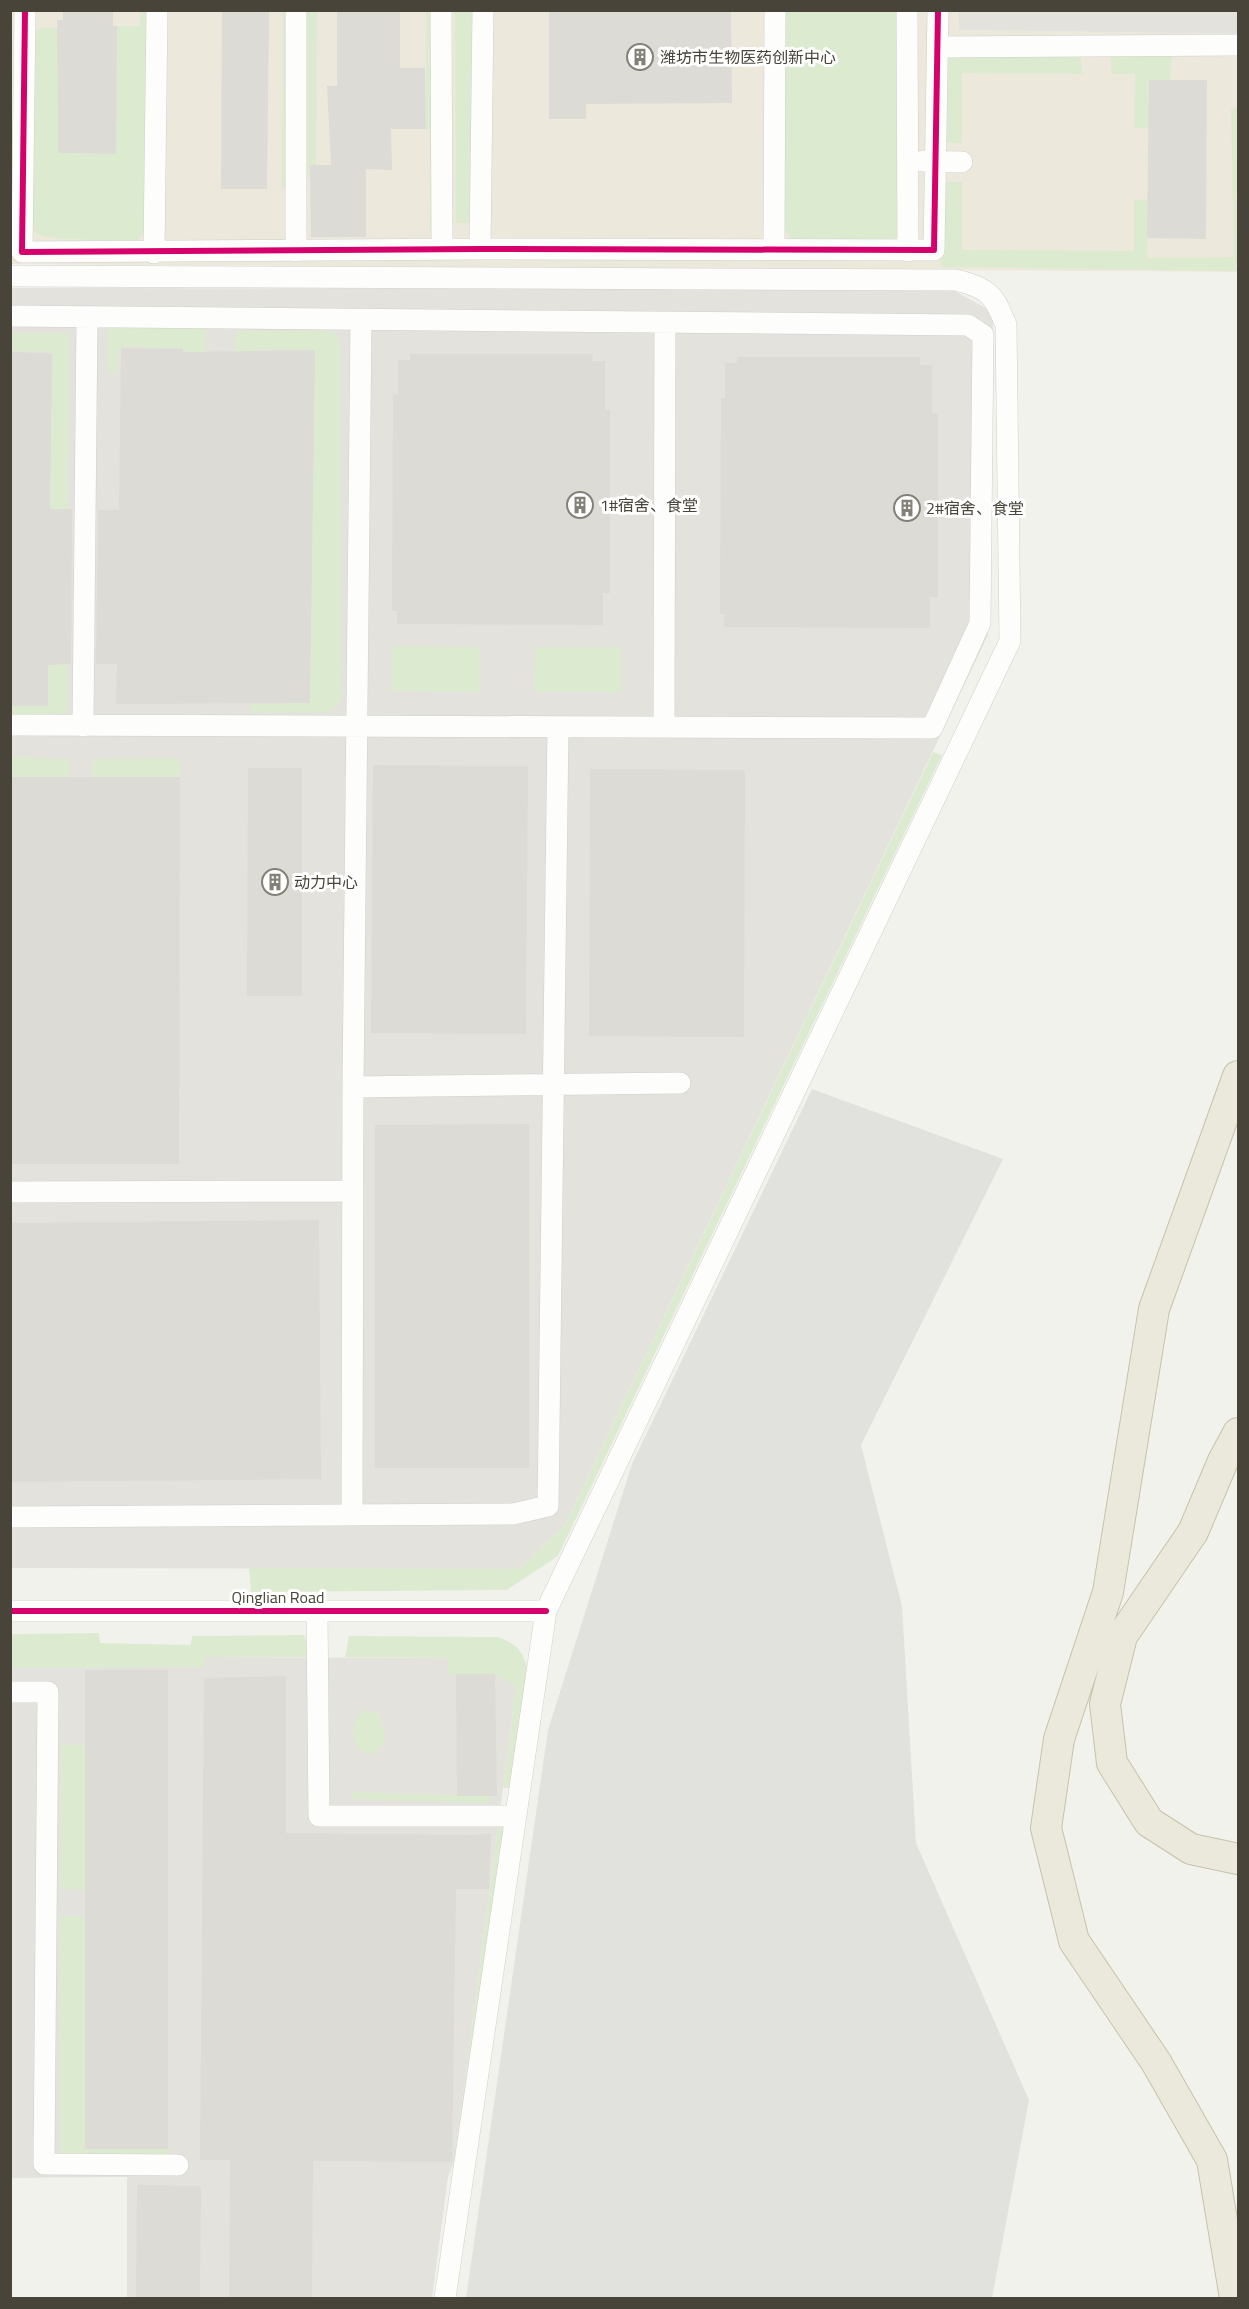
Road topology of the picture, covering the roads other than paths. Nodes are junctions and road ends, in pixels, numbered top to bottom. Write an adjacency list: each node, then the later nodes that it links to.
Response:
1 (26, 10): 19 (street)
2 (157, 10): 19 (street)
3 (296, 10): 17 (street)
4 (441, 10): 14 (street)
5 (483, 10): 15 (street)
6 (775, 10): 16 (street)
7 (907, 10): 11 (street)
8 (938, 10): 10 (street)
9 (1239, 45): 10 (street)
10 (938, 47): 12 (street)
11 (908, 161): 12 (street); 18 (street)
12 (936, 161): 13 (street); 18 (street)
13 (962, 162)
14 (442, 249): 15 (street); 17 (street)
15 (480, 249): 16 (street)
16 (774, 249): 18 (street)
17 (296, 251): 19 (street)
18 (908, 251)
19 (154, 253)
20 (10, 276): 41 (street)
21 (10, 316): 22 (street)
22 (87, 317): 23 (street); 26 (street)
23 (361, 321): 24 (street); 29 (street)
24 (665, 324): 28 (street); 28 (street)
25 (10, 725): 26 (street)
26 (83, 726): 29 (street)
27 (558, 727): 28 (street); 29 (street); 32 (street)
28 (664, 727)
29 (355, 728): 33 (street)
30 (1239, 1076): 47 (highway)
31 (680, 1083): 32 (street)
32 (553, 1084): 33 (street); 37 (street)
33 (353, 1087): 34 (street)
34 (352, 1191): 35 (street); 37 (street)
35 (10, 1192)
36 (1239, 1432): 44 (highway)
37 (352, 1515): 38 (street)
38 (10, 1517)
39 (10, 1611): 40 (street, Qinglian Road)
40 (317, 1611): 41 (street, Qinglian Road); 43 (street)
41 (546, 1611): 43 (street)
42 (10, 1692): 45 (street)
43 (516, 1816): 46 (street)
44 (1239, 1859)
45 (178, 2165)
46 (446, 2298)
47 (1235, 2298)

